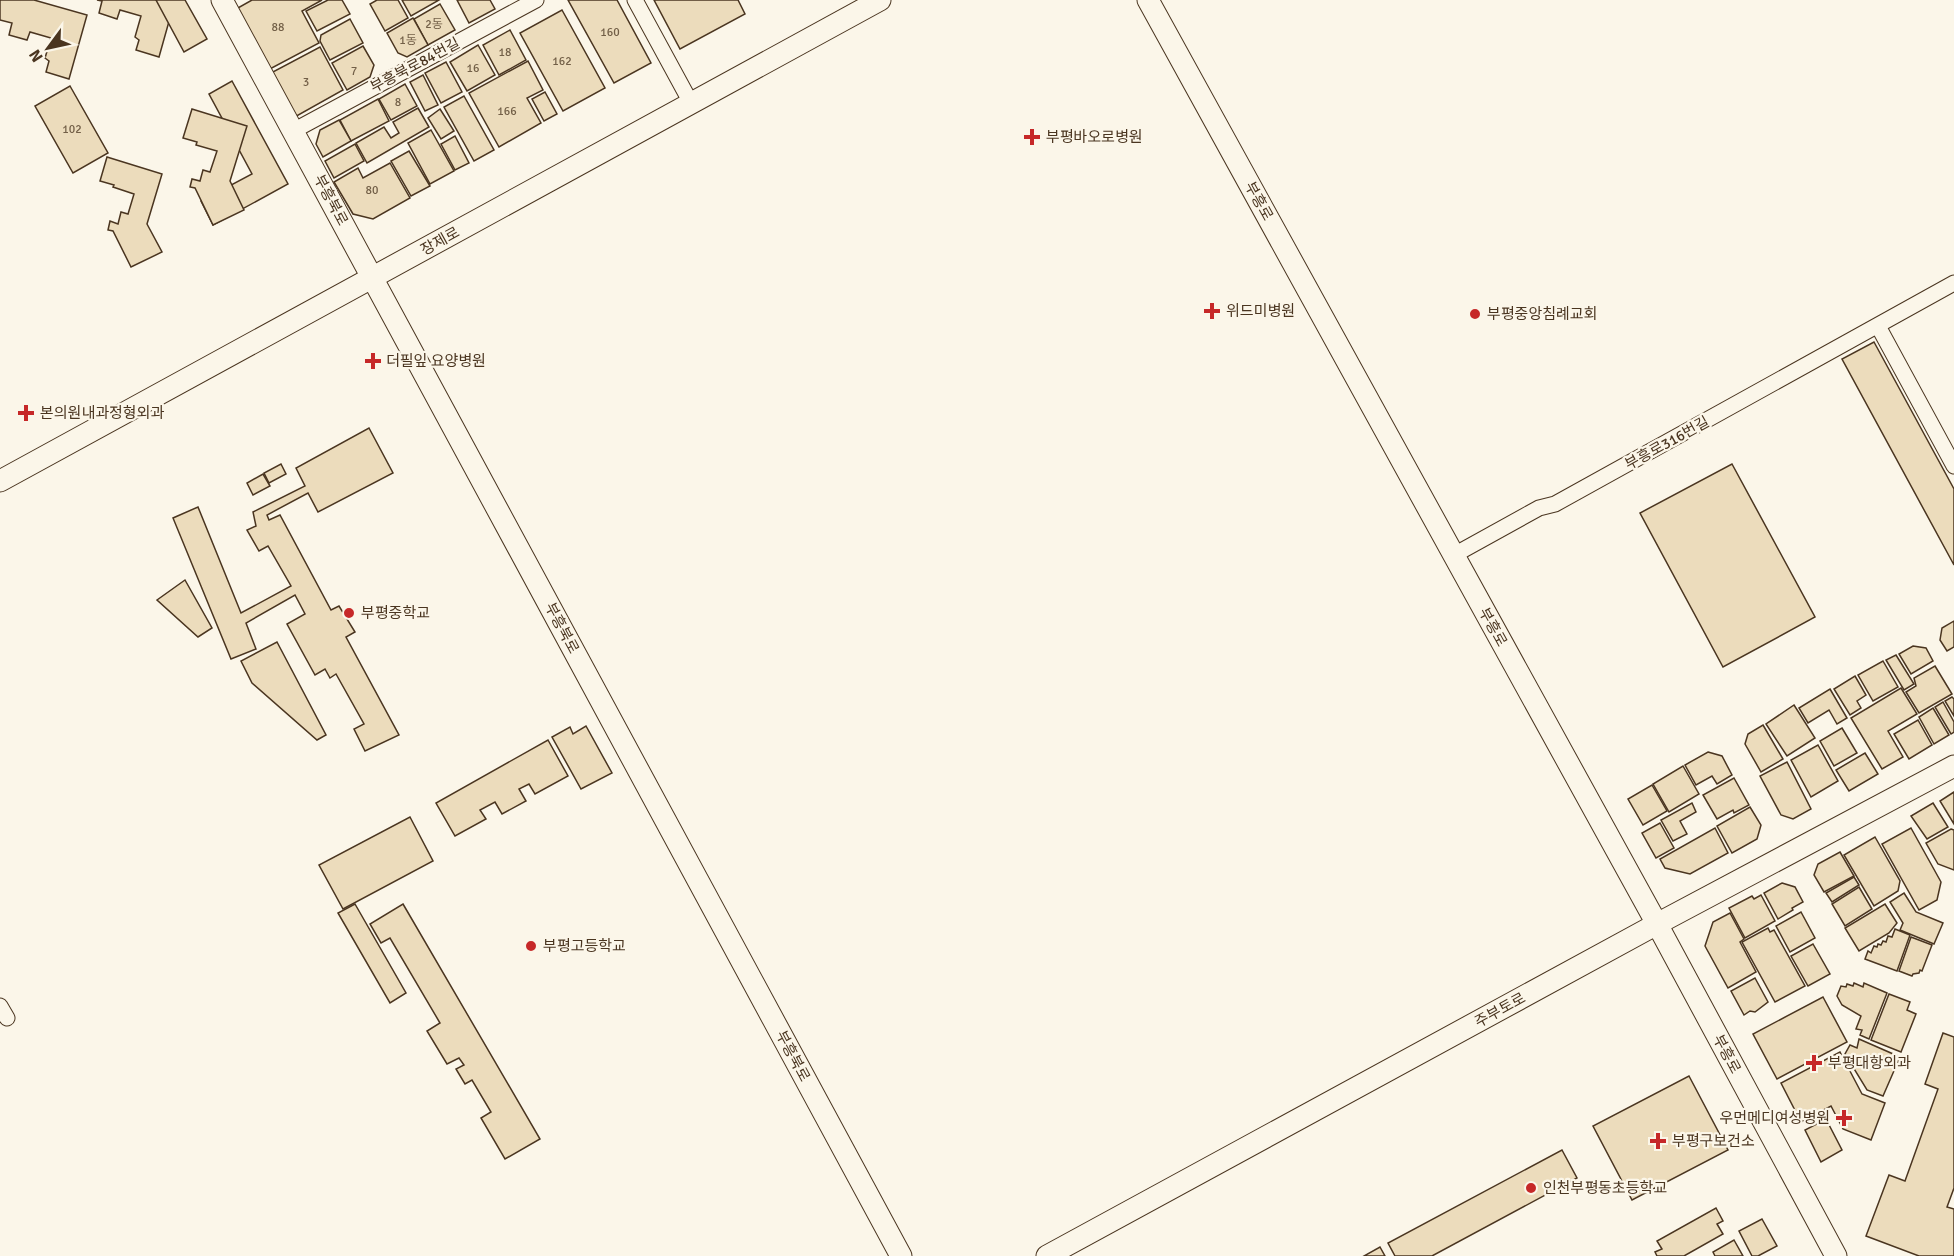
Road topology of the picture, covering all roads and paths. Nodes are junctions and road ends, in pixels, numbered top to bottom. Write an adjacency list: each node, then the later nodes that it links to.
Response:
1 (222, 0): 7 (main road, 부흥북로)
2 (536, 0): 7 (street, 부흥북로84번길)
3 (635, 0): 6 (street)
4 (880, 0): 6 (main road, 장제로)
5 (1149, 0): 13 (main road, 부흥로)
6 (691, 104): 8 (main road, 장제로)
7 (293, 131): 8 (main road, 부흥북로)
8 (373, 278): 12 (main road, 장제로); 16 (main road, 부흥북로)
9 (1954, 283): 10 (street, 부흥로316번길)
10 (1878, 326): 11 (street); 13 (street, 부흥로316번길)
11 (1951, 460)
12 (0, 481)
13 (1454, 555): 15 (main road, 부흥로)
14 (1954, 766): 15 (main road, 주부토로)
15 (1657, 924): 17 (main road, 주부토로); 18 (main road, 부흥로)
16 (901, 1256)
17 (1047, 1256)
18 (1836, 1256)

